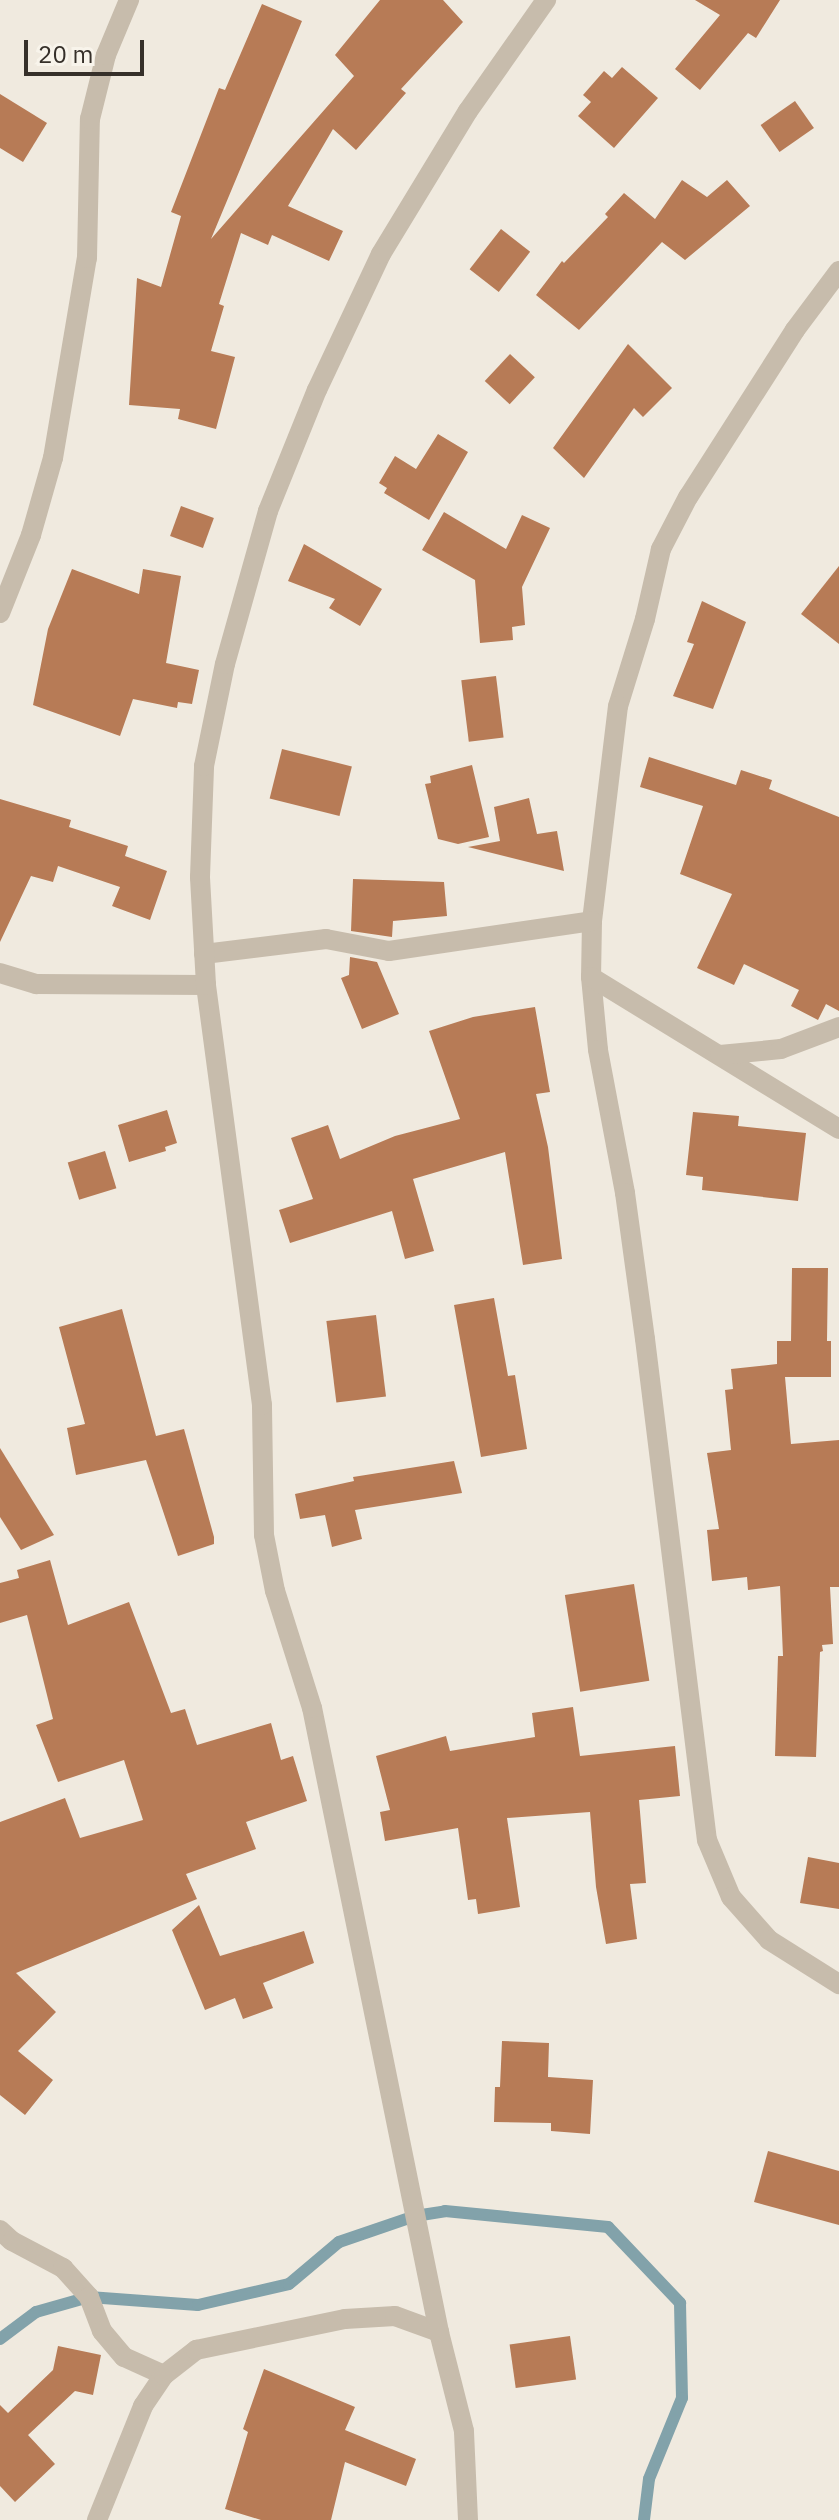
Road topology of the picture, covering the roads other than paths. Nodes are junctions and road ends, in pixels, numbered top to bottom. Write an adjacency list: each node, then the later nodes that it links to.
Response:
1 (129, 0): 4 (street)
2 (546, 0): 6 (street)
3 (839, 271): 5 (street)
4 (0, 613)
5 (592, 921): 6 (street); 8 (street)
6 (204, 954): 9 (street)
7 (0, 973): 9 (street)
8 (591, 977): 11 (street); 13 (street)
9 (206, 985): 15 (street)
10 (839, 1027): 11 (street)
11 (720, 1055): 12 (street)
12 (839, 1129)
13 (839, 1984)
14 (0, 2230): 16 (street)
15 (439, 2332): 16 (street); 18 (street)
16 (164, 2375): 17 (street)
17 (97, 2520)
18 (468, 2520)

